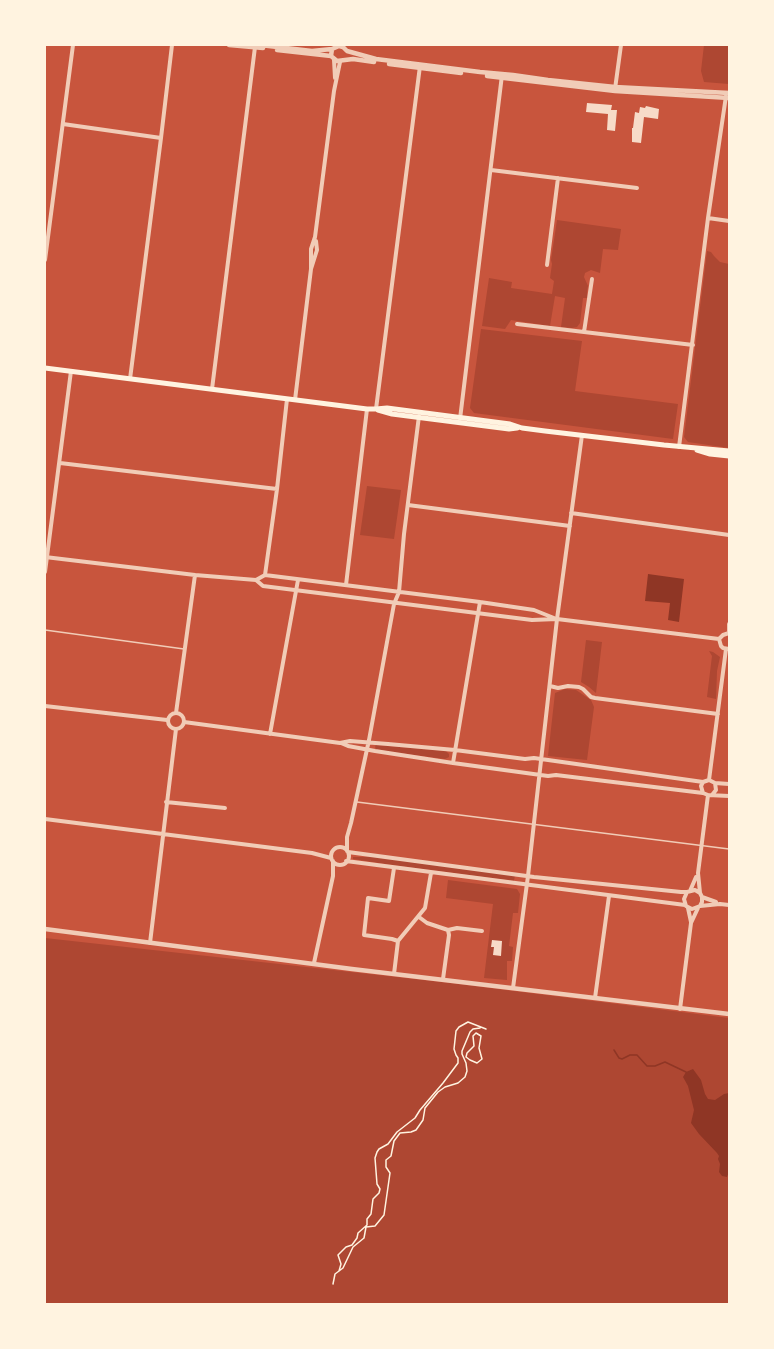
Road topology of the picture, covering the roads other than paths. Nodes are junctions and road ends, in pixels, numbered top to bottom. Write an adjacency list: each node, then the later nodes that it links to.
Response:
1 (73, 45): 13 (street)
2 (172, 45): 14 (street)
3 (229, 45): 5 (street)
4 (621, 45): 11 (street)
5 (257, 46): 6 (street); 8 (street); 29 (street)
6 (335, 47): 7 (street); 8 (street)
7 (346, 48): 8 (street); 9 (street)
8 (338, 59): 9 (street); 31 (street)
9 (420, 67): 10 (street); 33 (street)
10 (502, 76): 11 (street); 15 (street)
11 (615, 89): 12 (street)
12 (727, 95): 18 (street)
13 (63, 124): 14 (street); 20 (street)
14 (161, 138): 28 (street)
15 (491, 170): 16 (street); 35 (street)
16 (558, 178): 17 (street); 21 (street)
17 (637, 188)
18 (708, 218): 19 (street); 25 (street)
19 (729, 221)
20 (45, 260)
21 (547, 265)
22 (591, 279): 24 (street)
23 (517, 324): 24 (street)
24 (584, 332): 25 (street)
25 (693, 345): 37 (street)
26 (45, 368): 27 (main road)
27 (71, 371): 28 (main road); 41 (street)
28 (130, 379): 29 (main road)
29 (212, 389): 30 (main road)
30 (287, 399): 31 (main road); 42 (street)
31 (295, 400): 32 (main road)
32 (367, 409): 33 (main road); 53 (street)
33 (376, 409): 34 (main road)
34 (419, 415): 35 (main road); 43 (street)
35 (460, 420): 36 (main road)
36 (582, 435): 37 (main road); 44 (street)
37 (679, 447): 38 (main road)
38 (689, 448): 39 (main road); 40 (main road)
39 (729, 451)
40 (729, 456)
41 (60, 463): 42 (street); 47 (street)
42 (277, 489): 50 (street)
43 (408, 505): 45 (street); 55 (street)
44 (571, 513): 45 (street); 46 (street)
45 (570, 526): 59 (street)
46 (729, 535)
47 (46, 557): 48 (street); 49 (street)
48 (45, 572)
49 (195, 575): 51 (street); 64 (street)
50 (265, 575): 51 (street); 52 (street)
51 (256, 580): 54 (street)
52 (298, 580): 53 (street); 54 (street)
53 (346, 585): 55 (street)
54 (296, 590): 57 (street); 73 (street)
55 (399, 592): 56 (street); 57 (street)
56 (480, 602): 58 (street); 59 (street)
57 (394, 604): 58 (street); 75 (street)
58 (478, 613): 59 (street); 77 (street)
59 (557, 619): 63 (street); 66 (street)
60 (729, 624): 62 (street)
61 (45, 630): 64 (lane)
62 (729, 633): 63 (street)
63 (719, 639): 65 (street)
64 (185, 649): 68 (street)
65 (728, 649): 69 (street)
66 (550, 686): 69 (street); 78 (street)
67 (45, 706): 70 (street)
68 (176, 713): 70 (street); 71 (street)
69 (718, 714): 81 (street)
70 (167, 720): 72 (street)
71 (184, 722): 72 (street); 73 (street)
72 (176, 729): 87 (street)
73 (270, 734): 74 (street)
74 (340, 742): 75 (street); 76 (street)
75 (369, 742): 76 (street); 77 (street)
76 (366, 750): 79 (street); 88 (street)
77 (455, 750): 78 (street); 79 (street)
78 (542, 760): 80 (street); 82 (street)
79 (453, 763): 80 (street)
80 (540, 774): 85 (street); 91 (street)
81 (709, 780): 82 (street); 83 (street)
82 (703, 782): 85 (street)
83 (715, 783): 84 (street); 85 (street)
84 (729, 784)
85 (708, 794): 86 (street); 94 (street)
86 (729, 796)
87 (166, 802): 89 (street); 92 (street)
88 (356, 802): 91 (lane); 93 (street)
89 (225, 808)
90 (45, 819): 92 (street)
91 (534, 825): 94 (lane); 107 (street)
92 (162, 834): 99 (street); 122 (street)
93 (347, 837): 95 (street); 98 (street)
94 (701, 846): 96 (lane); 105 (street)
95 (339, 847): 97 (street); 98 (street)
96 (729, 849)
97 (332, 851): 99 (street); 100 (street)
98 (347, 851): 101 (street); 107 (street)
99 (312, 853): 100 (street)
100 (332, 860): 102 (street); 106 (street)
101 (346, 861): 102 (street); 103 (street)
102 (339, 864): 106 (street)
103 (394, 868): 104 (street); 121 (street)
104 (431, 873): 108 (street); 116 (street)
105 (698, 873): 109 (street); 110 (street)
106 (333, 876): 123 (street)
107 (528, 876): 108 (street); 109 (street)
108 (527, 886): 111 (street); 126 (street)
109 (689, 892): 110 (street); 114 (street)
110 (701, 895): 112 (street); 115 (street)
111 (609, 896): 114 (street); 127 (street)
112 (720, 904): 113 (street); 115 (street)
113 (729, 905)
114 (687, 907): 115 (street); 117 (street)
115 (699, 907): 117 (street)
116 (419, 917): 119 (street); 121 (street)
117 (691, 923): 128 (street)
118 (45, 929): 122 (street)
119 (448, 930): 120 (street); 125 (street)
120 (482, 931)
121 (398, 941): 124 (street)
122 (150, 943): 123 (street)
123 (314, 963): 124 (street)
124 (394, 974): 125 (street)
125 (443, 979): 126 (street)
126 (513, 988): 127 (street)
127 (595, 998): 128 (street)
128 (681, 1009): 129 (street)
129 (729, 1014)

